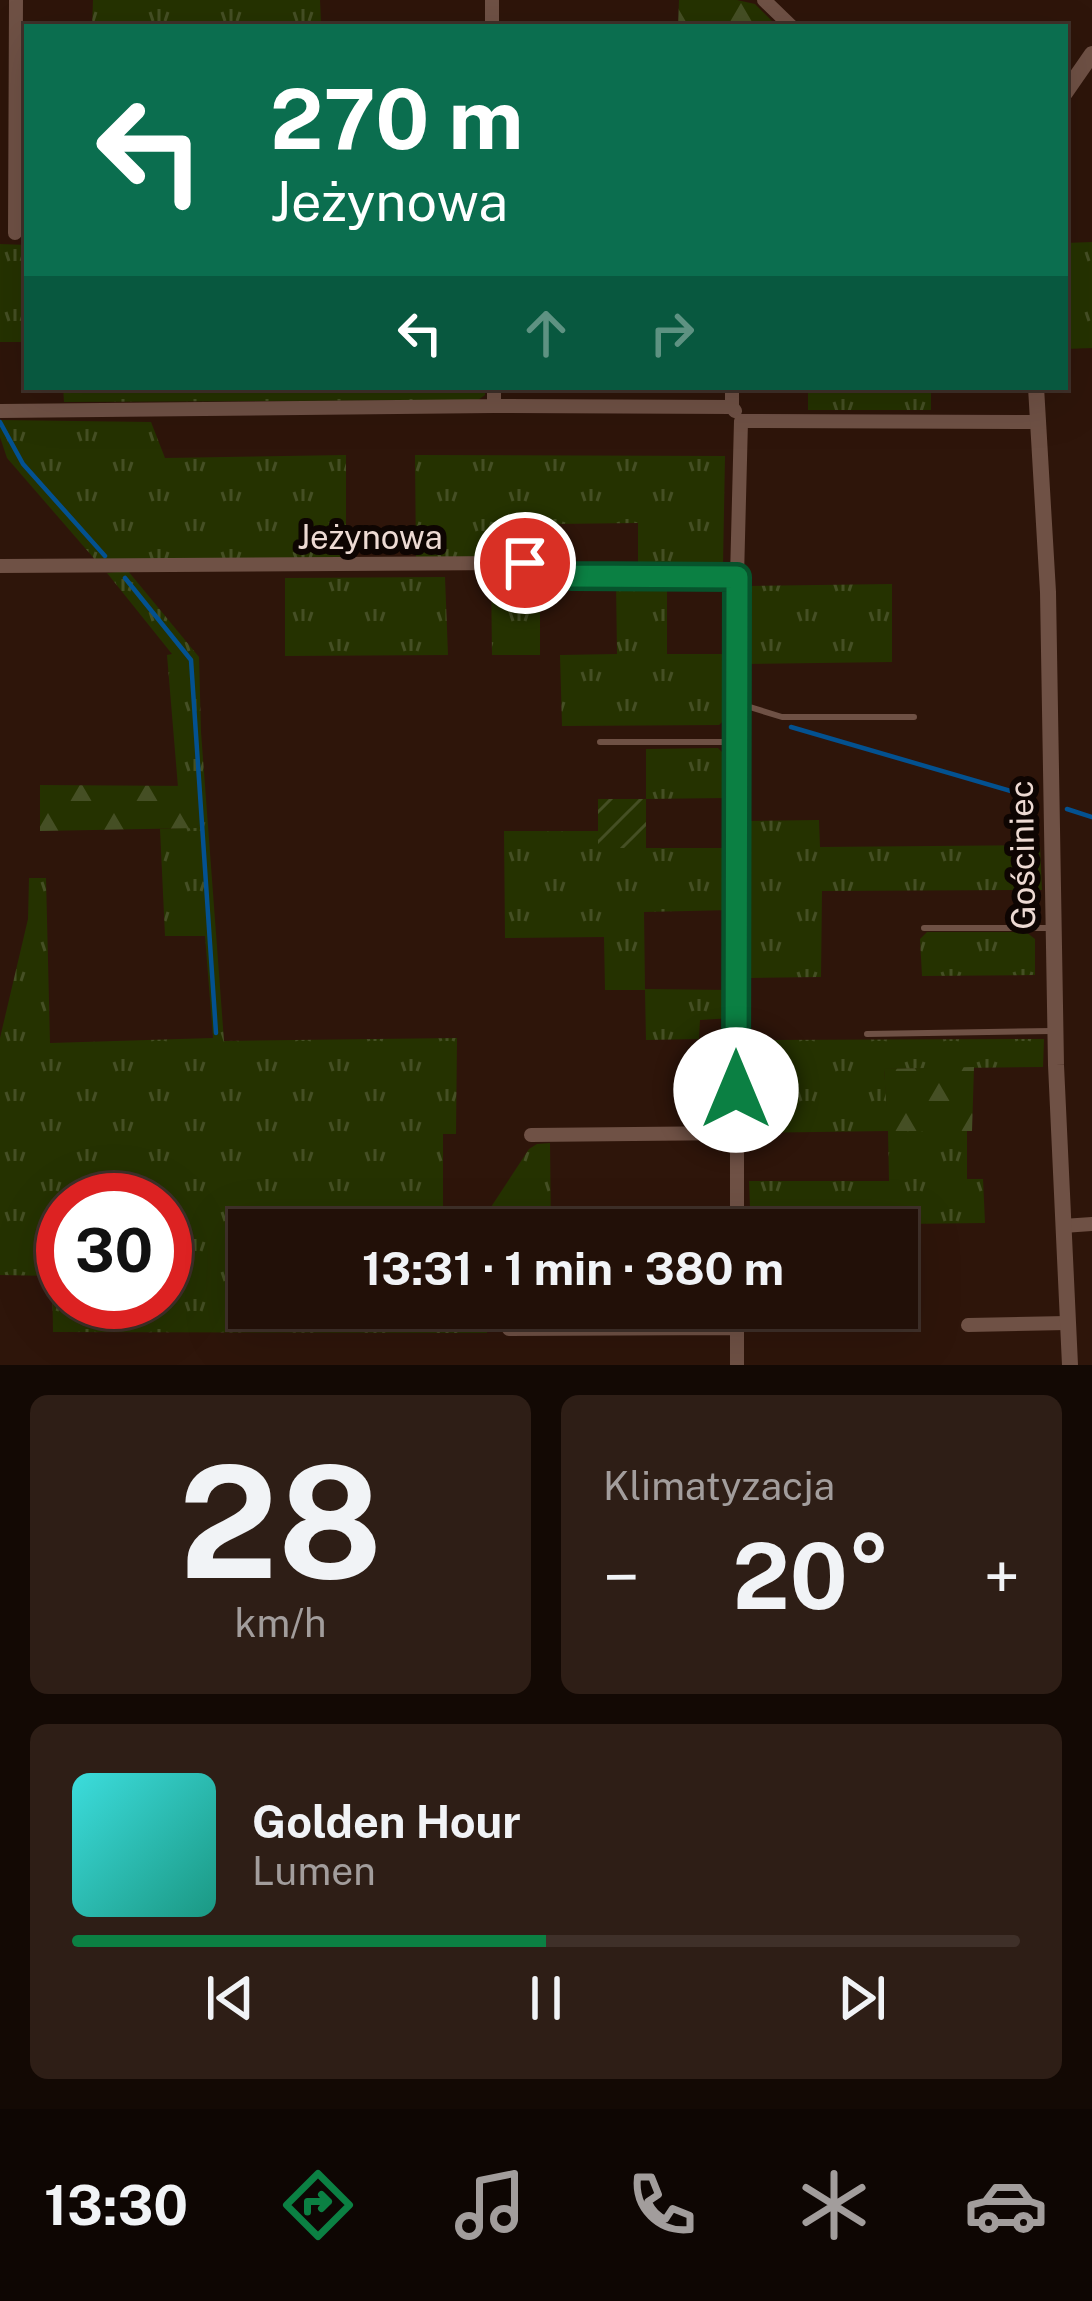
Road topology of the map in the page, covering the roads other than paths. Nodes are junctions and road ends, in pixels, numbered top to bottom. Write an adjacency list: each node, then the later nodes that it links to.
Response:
1 (16, 0): 6 (street)
2 (764, 0): 3 (street)
3 (789, 24)
4 (1092, 54): 5 (street)
5 (1068, 89)
6 (14, 233)
7 (494, 390): 10 (street)
8 (732, 390): 12 (street)
9 (1036, 390): 13 (street, Gościniec)
10 (494, 406): 11 (street); 12 (street)
11 (0, 411)
12 (736, 414): 13 (street); 15 (street)
13 (1038, 422): 21 (street, Gościniec)
14 (0, 566): 15 (street, Jeżynowa)
15 (737, 577): 16 (street)
16 (737, 703): 17 (lane); 19 (street)
17 (914, 717)
18 (600, 742): 19 (lane)
19 (737, 742): 24 (street)
20 (924, 928): 21 (lane)
21 (1052, 928): 22 (street, Gościniec)
22 (1055, 1031): 23 (lane); 28 (street, Gościniec)
23 (867, 1034)
24 (736, 1133): 25 (street); 26 (street)
25 (531, 1135)
26 (737, 1209)
27 (1092, 1224): 28 (street)
28 (1063, 1226): 29 (street, Gościniec)
29 (1067, 1323): 30 (street); 33 (street, Gościniec)
30 (968, 1324)
31 (737, 1329): 32 (street)
32 (737, 1365)
33 (1070, 1365)

